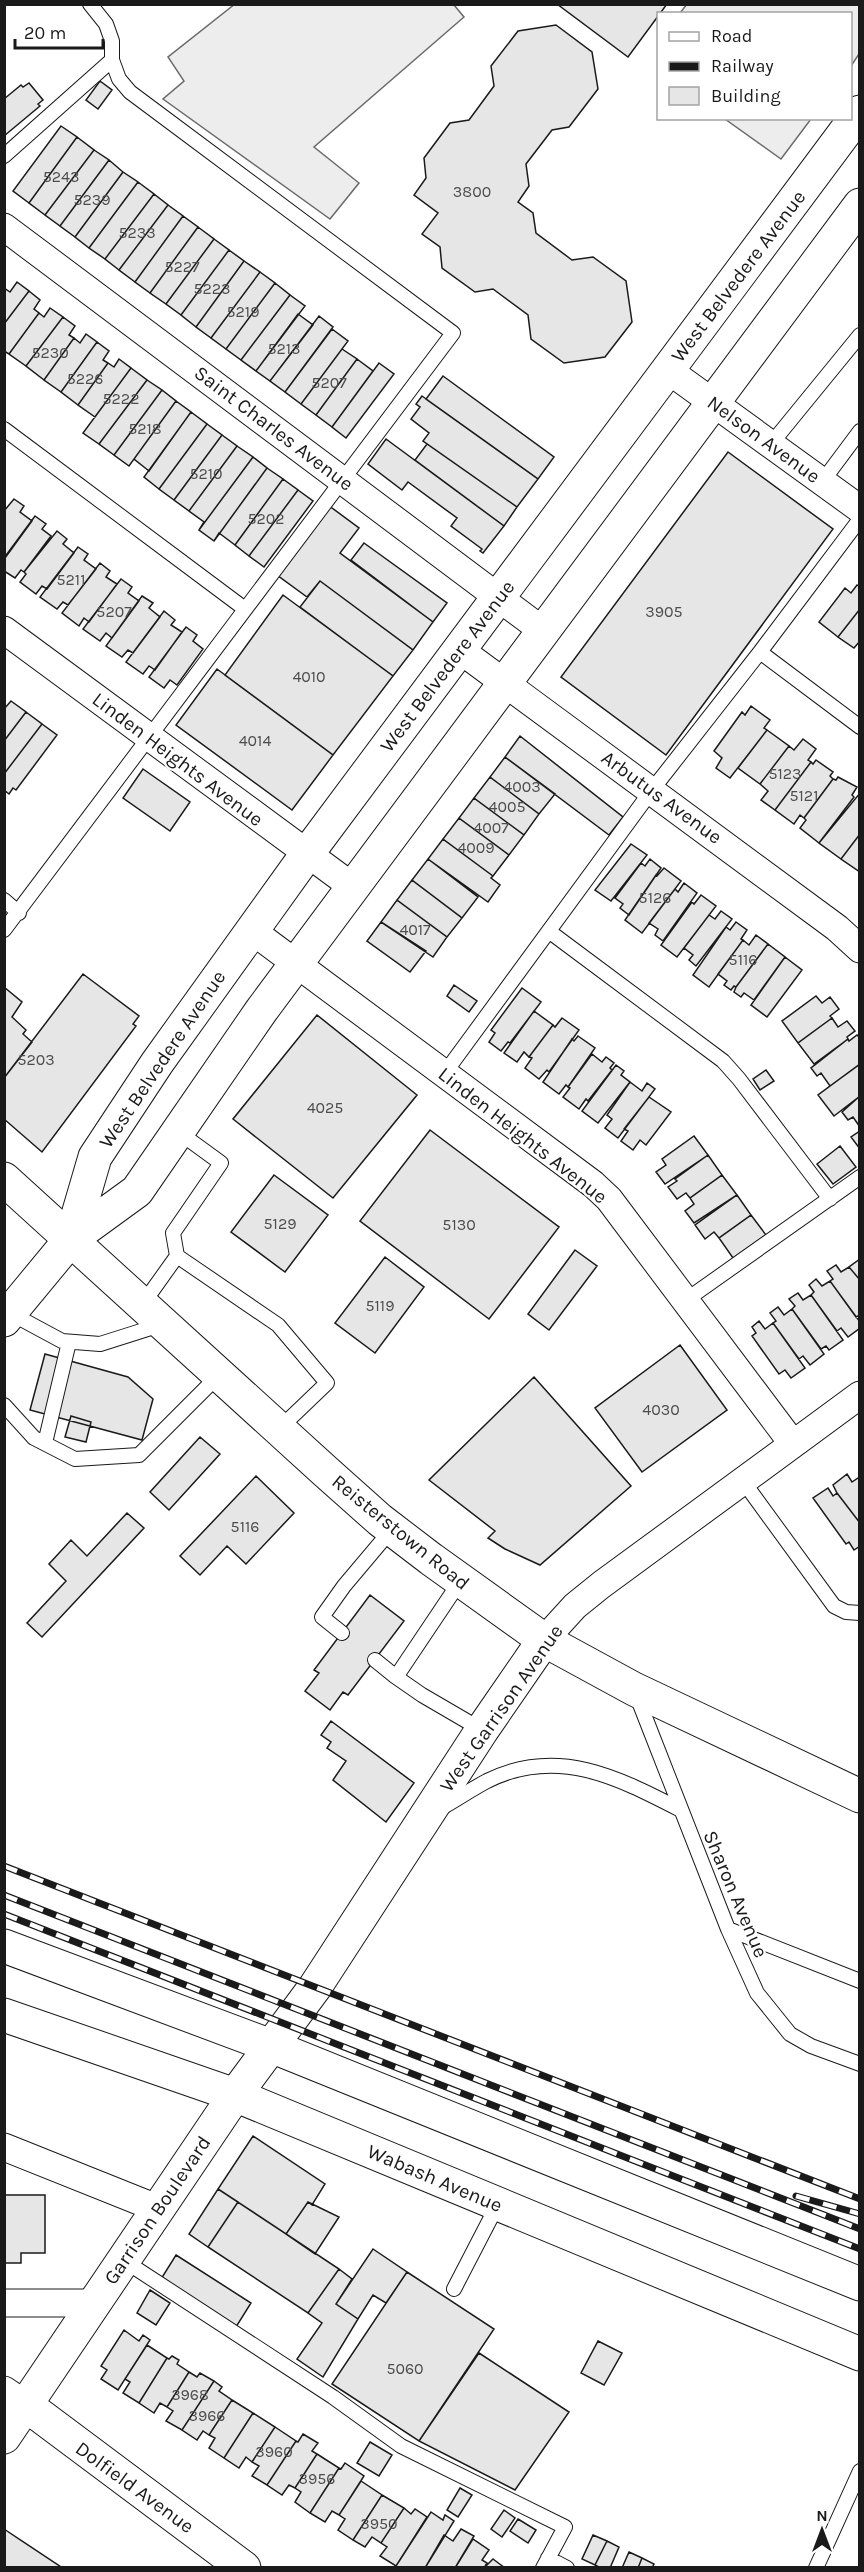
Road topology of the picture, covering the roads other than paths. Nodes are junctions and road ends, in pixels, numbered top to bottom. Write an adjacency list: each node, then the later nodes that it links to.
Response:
1 (90, 4): 2 (lane)
2 (112, 60): 4 (lane); 13 (lane)
3 (860, 112): 8 (main road, West Belvedere Avenue)
4 (4, 156)
5 (854, 221): 9 (main road, West Belvedere Avenue)
6 (4, 227): 13 (street, Saint Charles Avenue)
7 (860, 335): 12 (lane)
8 (668, 370): 9 (street, Nelson Avenue); 17 (main road, West Belvedere Avenue)
9 (713, 401): 12 (street, Nelson Avenue); 20 (main road, West Belvedere Avenue)
10 (4, 429): 18 (lane)
11 (860, 431): 14 (lane)
12 (771, 444): 14 (street, Nelson Avenue)
13 (342, 480): 17 (street, Saint Charles Avenue); 18 (lane)
14 (822, 482): 15 (street, Nelson Avenue)
15 (860, 509)
16 (860, 519): 22 (lane)
17 (498, 597): 20 (street, Saint Charles Avenue); 21 (main road, West Belvedere Avenue)
18 (245, 609): 25 (lane)
19 (4, 630): 25 (street, Linden Heights Avenue)
20 (542, 630): 23 (main road, West Belvedere Avenue)
21 (460, 650): 23 (street, Arbutus Avenue); 27 (main road, West Belvedere Avenue)
22 (760, 652): 24 (lane); 26 (lane)
23 (504, 682): 26 (street, Arbutus Avenue); 28 (main road, West Belvedere Avenue)
24 (860, 727)
25 (150, 737): 27 (street, Linden Heights Avenue); 30 (lane)
26 (652, 790): 33 (lane); 34 (street, Arbutus Avenue)
27 (307, 854): 28 (street, Linden Heights Avenue); 32 (main road, West Belvedere Avenue)
28 (353, 887): 35 (main road, West Belvedere Avenue)
29 (4, 900): 30 (lane)
30 (19, 913): 31 (lane)
31 (4, 930)
32 (251, 930): 35 (street, Linden Heights Avenue); 41 (main road, West Belvedere Avenue)
33 (550, 932): 36 (lane); 40 (lane)
34 (860, 949)
35 (296, 963): 36 (street, Linden Heights Avenue); 37 (main road, West Belvedere Avenue)
36 (444, 1074): 43 (street, Linden Heights Avenue)
37 (177, 1131): 41 (main road, West Belvedere Avenue); 42 (lane)
38 (860, 1177): 40 (lane)
39 (4, 1179): 41 (main road, Reisterstown Road)
40 (830, 1199): 43 (lane)
41 (71, 1239): 44 (main road, Reisterstown Road); 45 (main road, West Belvedere Avenue)
42 (177, 1256): 44 (lane); 50 (lane)
43 (686, 1300): 52 (street, Linden Heights Avenue)
44 (153, 1314): 46 (lane); 47 (main road, Reisterstown Road)
45 (7, 1316): 46 (lane)
46 (69, 1341): 51 (lane)
47 (219, 1374): 50 (main road, Reisterstown Road); 51 (lane)
48 (860, 1395): 52 (street, West Garrison Avenue)
49 (4, 1405): 51 (lane)
50 (279, 1429): 54 (main road, Reisterstown Road)
51 (45, 1443)
52 (793, 1444): 53 (street, West Garrison Avenue)
53 (743, 1481): 56 (lane); 58 (street, West Garrison Avenue)
54 (392, 1529): 55 (main road, Reisterstown Road); 57 (lane)
55 (461, 1580): 58 (main road, Reisterstown Road); 60 (lane)
56 (860, 1613)
57 (342, 1633)
58 (544, 1640): 61 (main road, Reisterstown Road); 62 (main road, West Garrison Avenue)
59 (375, 1660): 60 (lane)
60 (396, 1677): 62 (lane)
61 (634, 1689): 63 (main road, Reisterstown Road); 64 (lane, Sharon Avenue)
62 (482, 1730): 65 (main road, West Garrison Avenue)
63 (860, 1796)
64 (681, 1809): 65 (lane); 66 (lane, Sharon Avenue)
65 (425, 1817): 69 (main road, West Garrison Avenue)
66 (728, 1929): 68 (lane); 72 (lane, Sharon Avenue)
67 (4, 1946): 71 (main road)
68 (860, 1981)
69 (315, 1987): 71 (main road, Garrison Boulevard)
70 (4, 2015): 73 (main road, Wabash Avenue)
71 (272, 2046): 73 (main road, Garrison Boulevard); 78 (main road)
72 (860, 2064)
73 (235, 2095): 75 (main road, Wabash Avenue); 76 (main road, Garrison Boulevard)
74 (4, 2147): 76 (street)
75 (498, 2204): 79 (lane); 82 (main road, Wabash Avenue)
76 (159, 2209): 77 (main road, Garrison Boulevard)
77 (123, 2260): 80 (main road, Garrison Boulevard); 86 (lane)
78 (860, 2284)
79 (454, 2289)
80 (94, 2302): 81 (street); 83 (main road, Garrison Boulevard)
81 (4, 2303)
82 (860, 2354)
83 (15, 2398): 84 (main road, Garrison Boulevard); 87 (main road, Dolfield Avenue)
84 (4, 2437)
85 (860, 2471): 89 (lane)
86 (546, 2563): 88 (lane)
87 (244, 2568)
88 (567, 2568)
89 (816, 2568)

